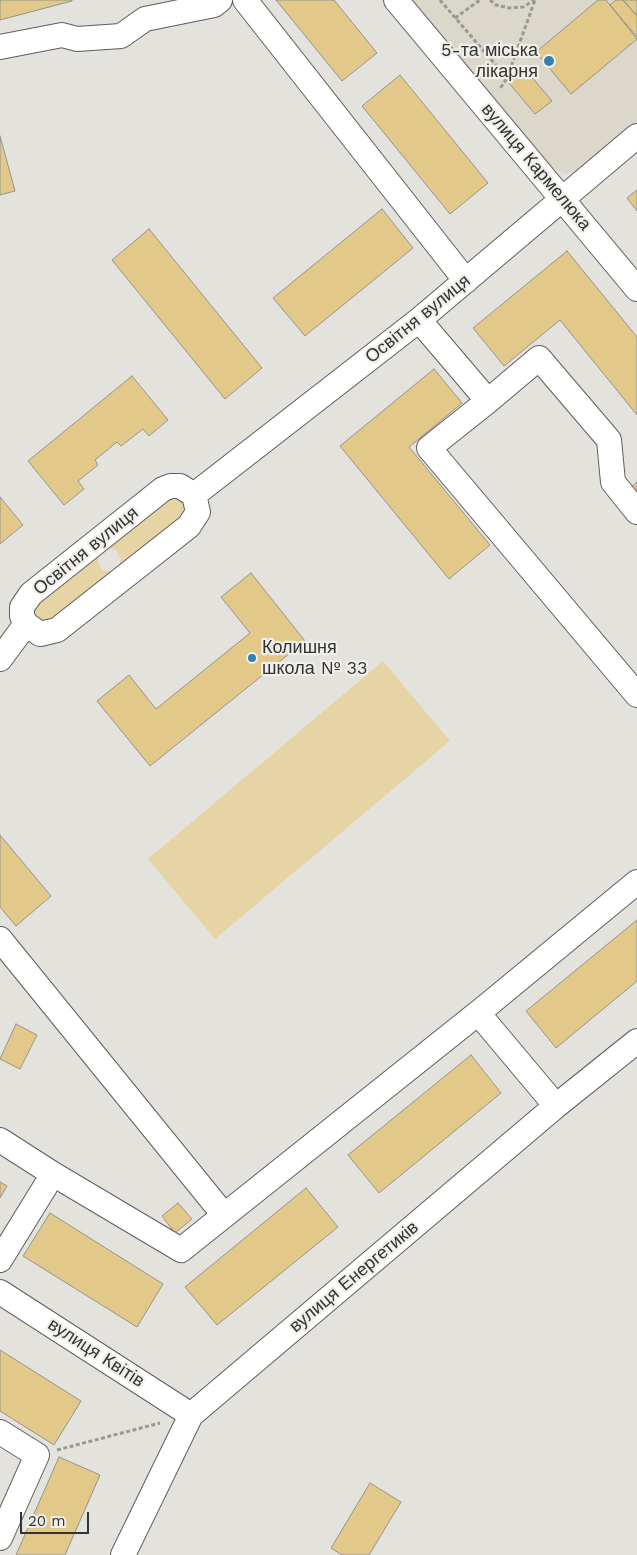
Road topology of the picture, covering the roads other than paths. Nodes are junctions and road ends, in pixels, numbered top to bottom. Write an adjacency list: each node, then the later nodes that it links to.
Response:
1 (220, 0): 4 (street)
2 (245, 0): 7 (street)
3 (396, 0): 6 (street, вулиця Кармелюка)
4 (0, 47)
5 (637, 136): 6 (street, Освітня вулиця)
6 (562, 200): 7 (street, Освітня вулиця); 8 (street, вулиця Кармелюка)
7 (466, 281): 9 (street, Освітня вулиця)
8 (637, 289)
9 (419, 320): 10 (street); 11 (street, Освітня вулиця)
10 (488, 401): 12 (street); 15 (street)
11 (194, 495): 13 (street, Освітня вулиця); 13 (street)
12 (637, 512)
13 (26, 624): 14 (street)
14 (0, 659)
15 (637, 695)
16 (637, 882): 18 (street)
17 (0, 939): 23 (street)
18 (478, 1013): 20 (street); 23 (street)
19 (637, 1041): 20 (street, вулиця Енергетиків)
20 (556, 1106): 26 (street, вулиця Енергетиків)
21 (0, 1140): 22 (street)
22 (53, 1174): 23 (street); 24 (street)
23 (224, 1215)
24 (0, 1260)
25 (0, 1292): 26 (street, вулиця Квітів)
26 (192, 1415): 29 (street, вулиця Енергетиків)
27 (0, 1432): 28 (street)
28 (0, 1538)
29 (123, 1555)

